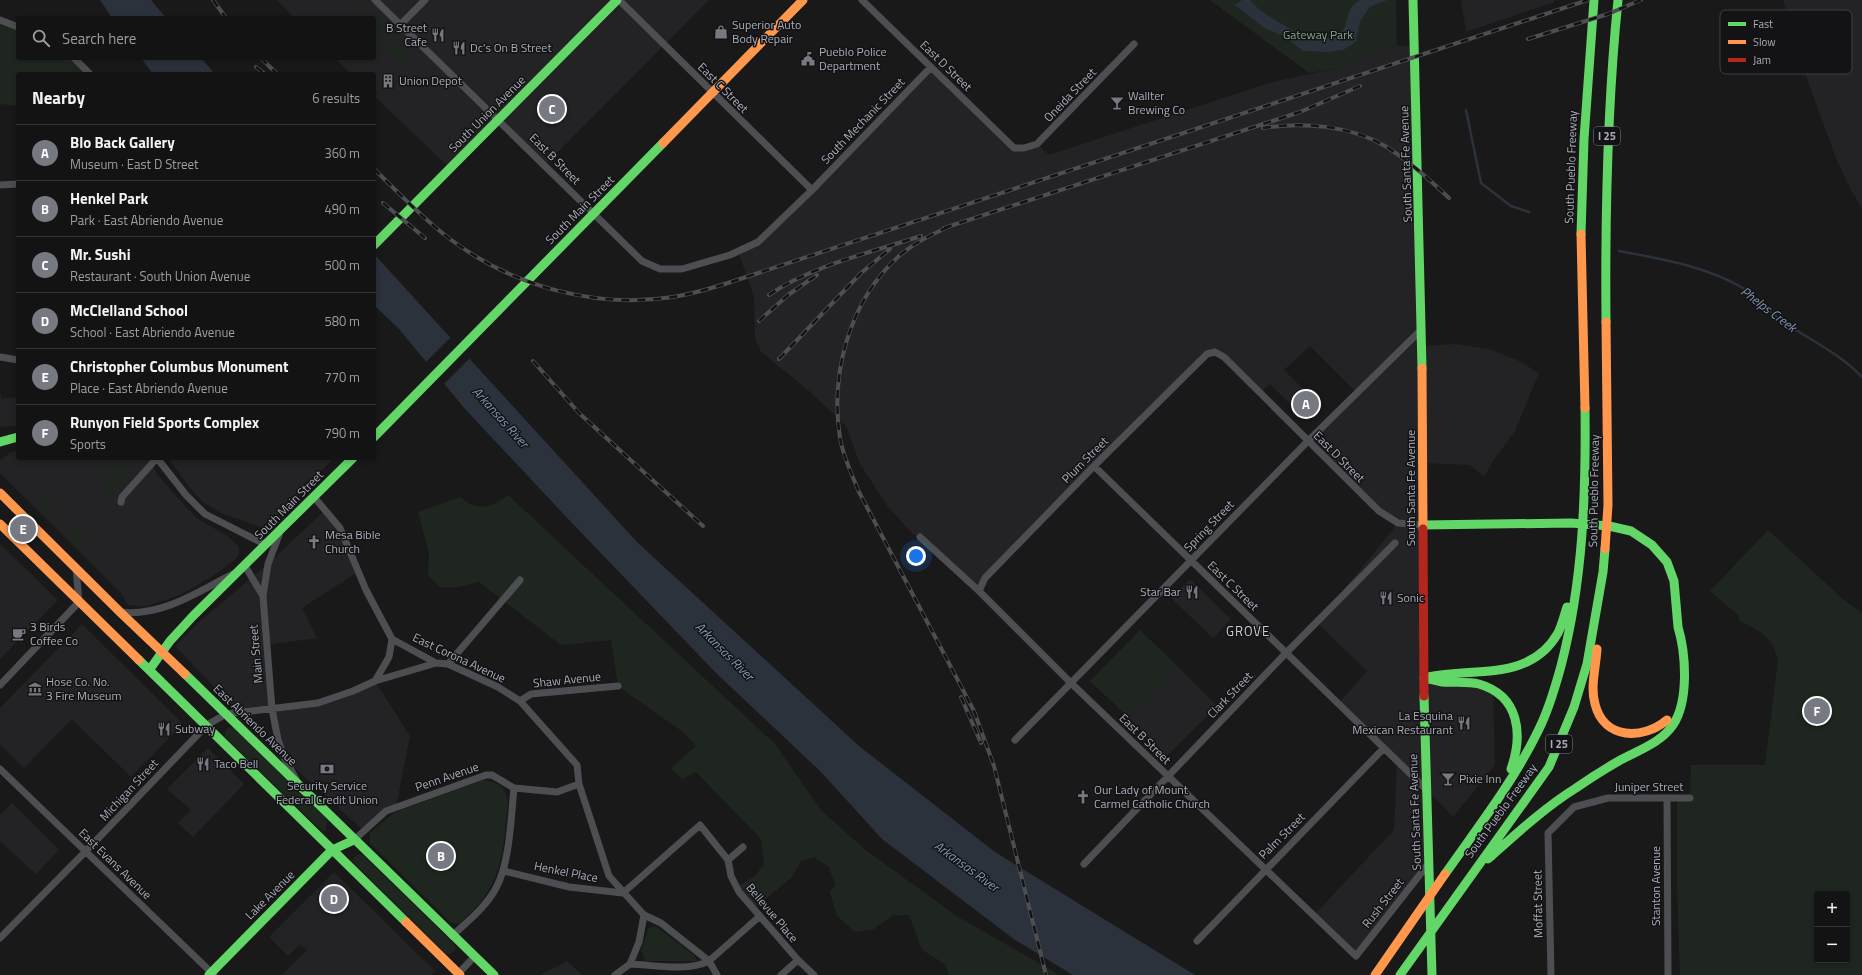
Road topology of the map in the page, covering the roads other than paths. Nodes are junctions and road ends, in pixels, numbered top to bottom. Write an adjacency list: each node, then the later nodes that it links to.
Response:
1 (375, 0): 10 (street, East B Street)
2 (425, 0): 10 (street)
3 (618, 0): 16 (street, East C Street); 17 (main road, South Union Avenue)
4 (803, 0): 16 (main road, South Main Street)
5 (862, 0): 14 (street, East D Street)
6 (1413, 0): 23 (main road, South Santa Fe Avenue)
7 (1594, 0): 48 (main road, South Pueblo Freeway / I 25)
8 (1618, 0): 47 (main road, South Pueblo Freeway / I 25)
9 (0, 20): 11 (street)
10 (401, 24): 17 (street, East B Street)
11 (16, 26)
12 (1134, 44): 18 (street, Oneida Street)
13 (76, 60): 15 (street)
14 (930, 67): 18 (street, East D Street); 21 (street, South Mechanic Street)
15 (88, 72)
16 (712, 93): 21 (street, East C Street); 27 (main road, South Main Street)
17 (499, 120): 21 (street, East B Street); 22 (main road, South Union Avenue)
18 (1014, 148)
19 (16, 184): 20 (street)
20 (0, 186)
21 (812, 190)
22 (376, 243)
23 (1421, 330): 30 (street, Spring Street); 39 (main road, South Santa Fe Avenue)
24 (1215, 352): 30 (street, East D Street); 34 (street, Plum Street)
25 (0, 357): 26 (street)
26 (16, 360)
27 (376, 435)
28 (16, 438): 29 (main road)
29 (2, 440)
30 (1308, 441): 39 (street, East D Street); 44 (street, Spring Street)
31 (155, 460): 37 (street)
32 (159, 460): 43 (street)
33 (351, 460): 36 (main road, South Main Street)
34 (1094, 466): 44 (street, East C Street); 50 (street, Plum Street)
35 (0, 493): 45 (main road, East Abriendo Avenue)
36 (314, 498): 40 (main road, South Main Street); 55 (street)
37 (121, 502)
38 (0, 524): 52 (main road)
39 (1423, 524): 54 (main road); 61 (main road, South Santa Fe Avenue)
40 (280, 531): 43 (main road, South Main Street); 51 (street, Main Street)
41 (920, 537): 50 (street, East B Street)
42 (1395, 543): 57 (street, Clark Street)
43 (266, 545): 46 (main road, South Main Street)
44 (1191, 560): 57 (street, East C Street); 63 (street, Spring Street)
45 (76, 568): 52 (street); 53 (main road, East Abriendo Avenue)
46 (243, 568): 51 (street, Main Street); 53 (street, South Main Street); 56 (main road, South Main Street)
47 (1603, 572): 54 (main road); 91 (main road, South Pueblo Freeway / I 25)
48 (1577, 575): 61 (main road); 81 (main road, South Pueblo Freeway / I 25)
49 (520, 580): 59 (street)
50 (979, 591): 63 (street, East B Street)
51 (262, 596): 67 (street, Main Street)
52 (79, 602): 60 (main road); 64 (street)
53 (120, 612): 56 (main road, East Abriendo Avenue)
54 (1678, 627): 91 (main road)
55 (392, 639): 58 (street, East Corona Avenue); 62 (street)
56 (162, 651): 60 (main road, South Main Street); 68 (main road, East Abriendo Avenue)
57 (1286, 653): 71 (street, East C Street); 73 (street, Clark Street)
58 (436, 663): 59 (street, East Corona Avenue); 62 (street)
59 (448, 664): 66 (street, East Corona Avenue)
60 (150, 669): 69 (main road)
61 (1424, 678): 77 (main road, South Santa Fe Avenue); 81 (main road)
62 (375, 681): 67 (street)
63 (1071, 683): 70 (street, Spring Street); 73 (street, East B Street)
64 (0, 685)
65 (618, 686): 66 (street, Shaw Avenue)
66 (520, 701): 75 (street, East Corona Avenue)
67 (272, 709): 68 (street); 74 (street, Main Street)
68 (226, 714): 69 (street, Michigan Street); 74 (main road, East Abriendo Avenue)
69 (206, 725): 84 (main road); 85 (street, Michigan Street)
70 (1015, 740)
71 (1384, 748): 77 (street, East C Street); 89 (street, Palm Street)
72 (0, 769): 85 (street, East Evans Avenue)
73 (1168, 776): 88 (street, Clark Street); 89 (street, East B Street)
74 (300, 784): 82 (main road, East Abriendo Avenue)
75 (579, 784): 76 (street, Penn Avenue); 92 (street, East Corona Avenue)
76 (514, 788): 82 (street, Penn Avenue); 90 (street)
77 (1426, 789): 87 (main road, South Santa Fe Avenue)
78 (1667, 798): 79 (street, Juniper Street); 80 (street, Juniper Street); 114 (street, Stanton Avenue)
79 (1690, 798)
80 (1548, 833): 113 (street, Moffat Street)
81 (1469, 839): 111 (main road, South Pueblo Freeway / I 25)
82 (354, 840): 84 (main road, Lake Avenue); 95 (main road, East Abriendo Avenue)
83 (743, 847): 86 (street)
84 (332, 850): 104 (main road, Lake Avenue); 105 (main road)
85 (86, 851): 96 (street, Michigan Street); 104 (street, East Evans Avenue)
86 (728, 860): 92 (street, Bellevue Place); 94 (street, Bellevue Place)
87 (1429, 863): 99 (street, Rush Street); 112 (main road, South Santa Fe Avenue)
88 (1084, 864)
89 (1264, 870): 97 (street, Palm Street); 99 (street, East B Street)
90 (504, 871): 92 (street, Henkel Place); 95 (street)
91 (1470, 875): 103 (main road, South Pueblo Freeway / I 25)
92 (623, 893): 93 (street, East Corona Avenue)
93 (644, 915): 101 (street, East Corona Avenue); 102 (street)
94 (760, 916): 100 (street, Bellevue Place); 101 (street)
95 (452, 936): 98 (main road, East Abriendo Avenue)
96 (0, 938)
97 (1197, 941)
98 (475, 956): 105 (street); 106 (main road, East Abriendo Avenue)
99 (1356, 956)
100 (798, 960): 109 (street); 110 (street, Bellevue Place)
101 (709, 961): 102 (street); 108 (street, East Corona Avenue)
102 (630, 964): 107 (street)
103 (1401, 973)
104 (211, 974)
105 (458, 975)
106 (494, 975)
107 (615, 975)
108 (717, 975)
109 (781, 975)
110 (814, 975)
111 (1375, 975)
112 (1432, 975)
113 (1551, 975)
114 (1668, 975)

